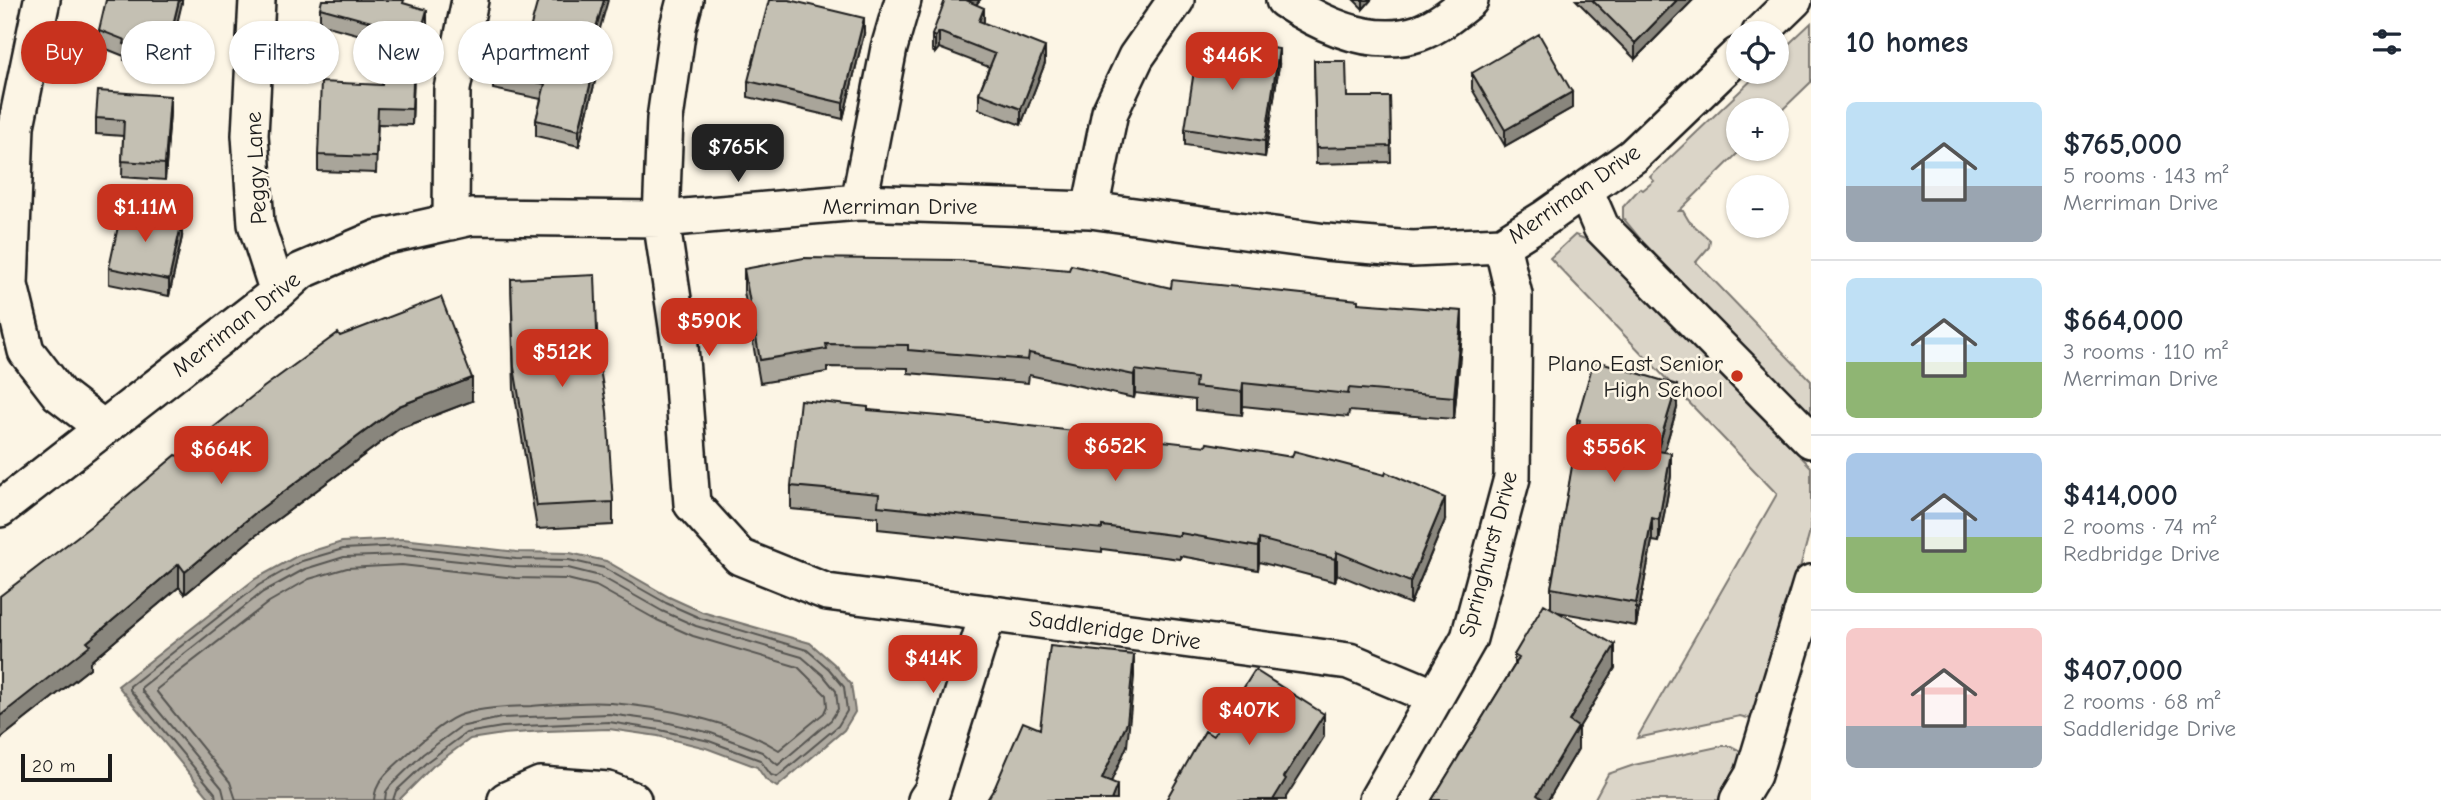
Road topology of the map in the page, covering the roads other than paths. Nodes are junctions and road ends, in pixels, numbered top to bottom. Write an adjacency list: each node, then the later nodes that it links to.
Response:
1 (42, 0): 19 (street)
2 (257, 0): 18 (street, Peggy Lane)
3 (470, 0): 16 (street)
4 (685, 0): 15 (street)
5 (904, 0): 13 (street)
6 (1176, 0): 14 (street)
7 (1284, 0): 8 (street)
8 (1470, 0)
9 (1794, 0): 10 (street)
10 (1772, 21)
11 (1726, 67): 12 (street, Merriman Drive)
12 (1585, 190): 17 (street, Merriman Drive); 20 (street)
13 (859, 202): 14 (street, Merriman Drive); 15 (street, Merriman Drive)
14 (1090, 210): 17 (street, Merriman Drive)
15 (661, 219): 16 (street, Merriman Drive); 23 (street, Saddleridge Drive)
16 (451, 222): 18 (street, Merriman Drive)
17 (1502, 244): 24 (street, Springhurst Drive)
18 (278, 292): 19 (street, Merriman Drive)
19 (103, 428): 21 (street, Merriman Drive)
20 (1811, 440)
21 (0, 509)
22 (1811, 583): 29 (street)
23 (988, 613): 24 (street, Saddleridge Drive); 27 (street)
24 (1435, 697): 28 (street, Springhurst Drive)
25 (506, 800): 26 (street)
26 (633, 800)
27 (926, 800)
28 (1377, 800)
29 (1738, 800)

